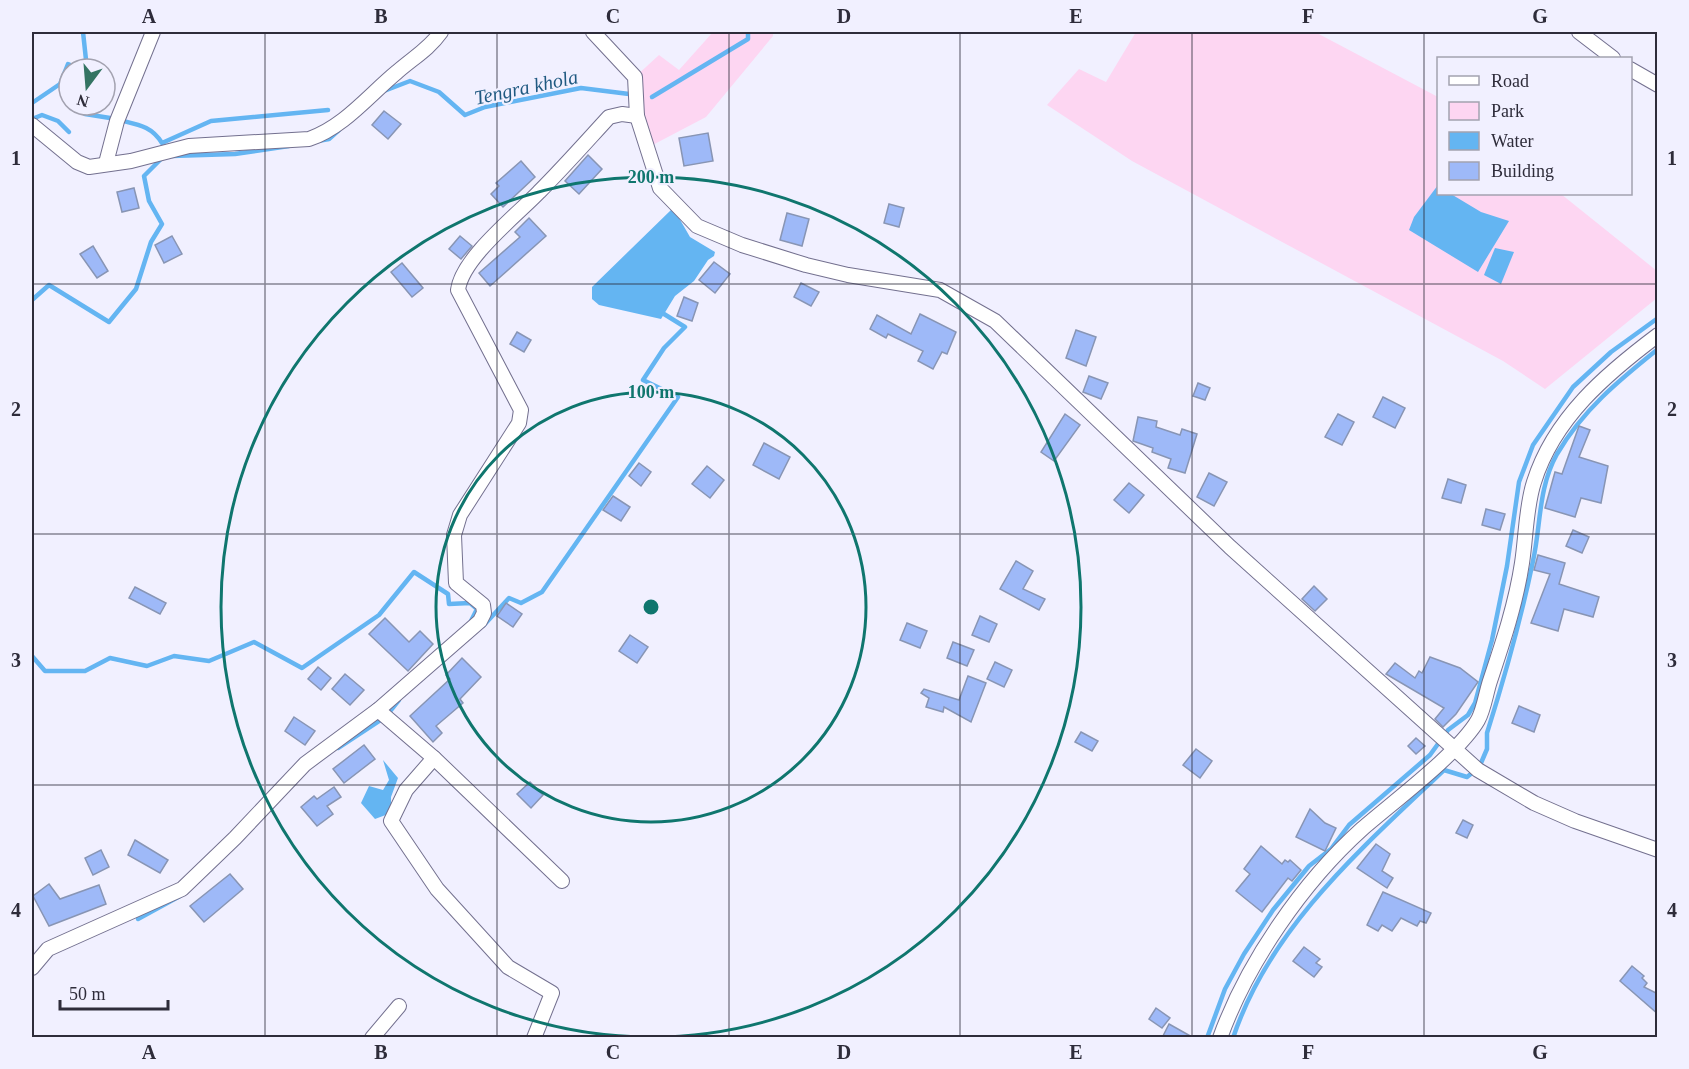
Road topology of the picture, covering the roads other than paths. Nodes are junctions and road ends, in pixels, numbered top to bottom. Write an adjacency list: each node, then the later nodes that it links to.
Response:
1 (153, 32): 10 (street)
2 (441, 32): 10 (street)
3 (594, 32): 8 (street)
4 (1579, 32): 5 (street)
5 (1611, 57)
6 (1632, 70): 7 (street)
7 (1658, 85)
8 (637, 116): 12 (street); 13 (street)
9 (32, 125): 10 (street)
10 (106, 163)
11 (1658, 334): 13 (street)
12 (378, 710): 14 (street); 17 (street)
13 (1454, 748): 15 (street); 21 (street)
14 (434, 758): 16 (street); 20 (street)
15 (1658, 850)
16 (562, 881)
17 (32, 968)
18 (399, 1005): 19 (street)
19 (372, 1038)
20 (534, 1038)
21 (1220, 1038)

